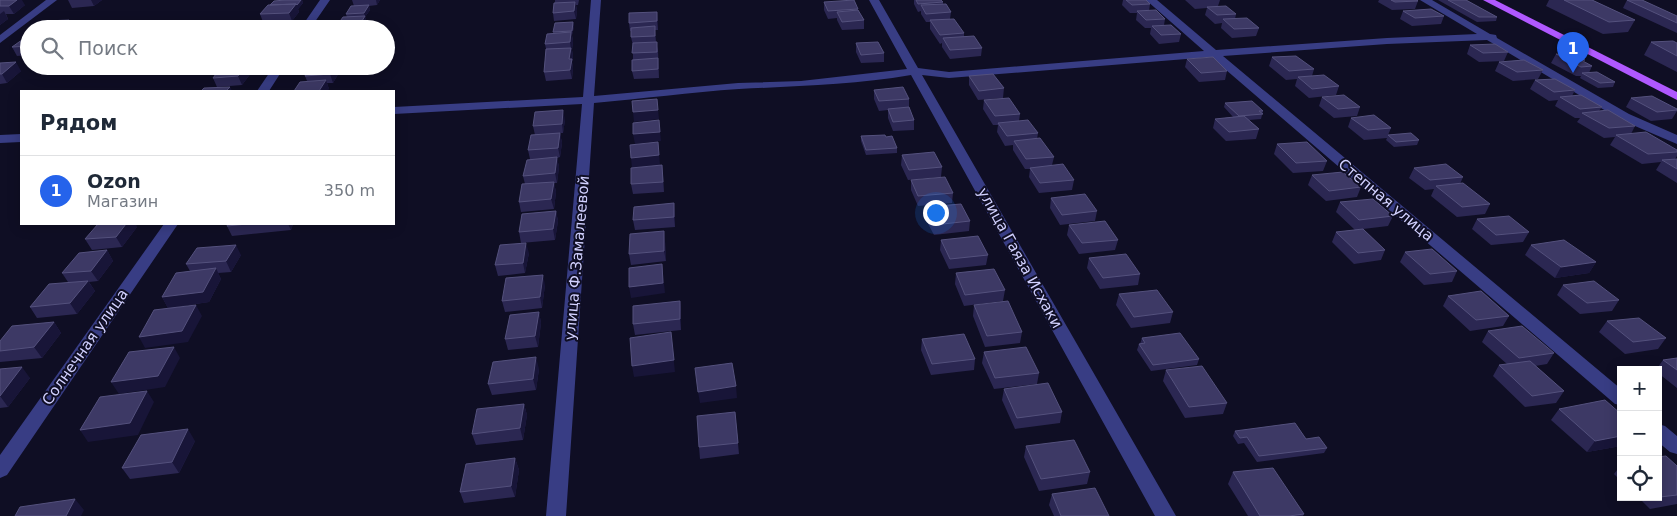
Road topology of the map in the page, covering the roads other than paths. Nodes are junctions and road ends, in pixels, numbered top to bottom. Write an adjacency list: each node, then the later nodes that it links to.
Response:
1 (52, 0): 8 (street)
2 (325, 0): 9 (street)
3 (596, 0): 18 (street, улица Ф.Замалеевой)
4 (874, 0): 14 (street, улица Гаяза Исхаки)
5 (1151, 0): 13 (street, Степная улица)
6 (1425, 0): 11 (street)
7 (1488, 0): 17 (main road)
8 (26, 20)
9 (311, 20)
10 (20, 25): 12 (street)
11 (1492, 38): 13 (street); 22 (street)
12 (0, 40)
13 (1214, 53): 14 (street); 24 (street, Степная улица)
14 (914, 71): 18 (street); 29 (street, улица Гаяза Исхаки)
15 (274, 75): 16 (street)
16 (264, 90)
17 (1677, 97)
18 (590, 100): 19 (street); 28 (street, улица Ф.Замалеевой)
19 (395, 110)
20 (20, 138): 21 (street)
21 (0, 139)
22 (1677, 140)
23 (170, 225): 27 (street, Солнечная улица)
24 (1617, 397)
25 (1662, 434): 26 (street)
26 (1677, 447)
27 (0, 470)
28 (556, 516)
29 (1166, 516)

